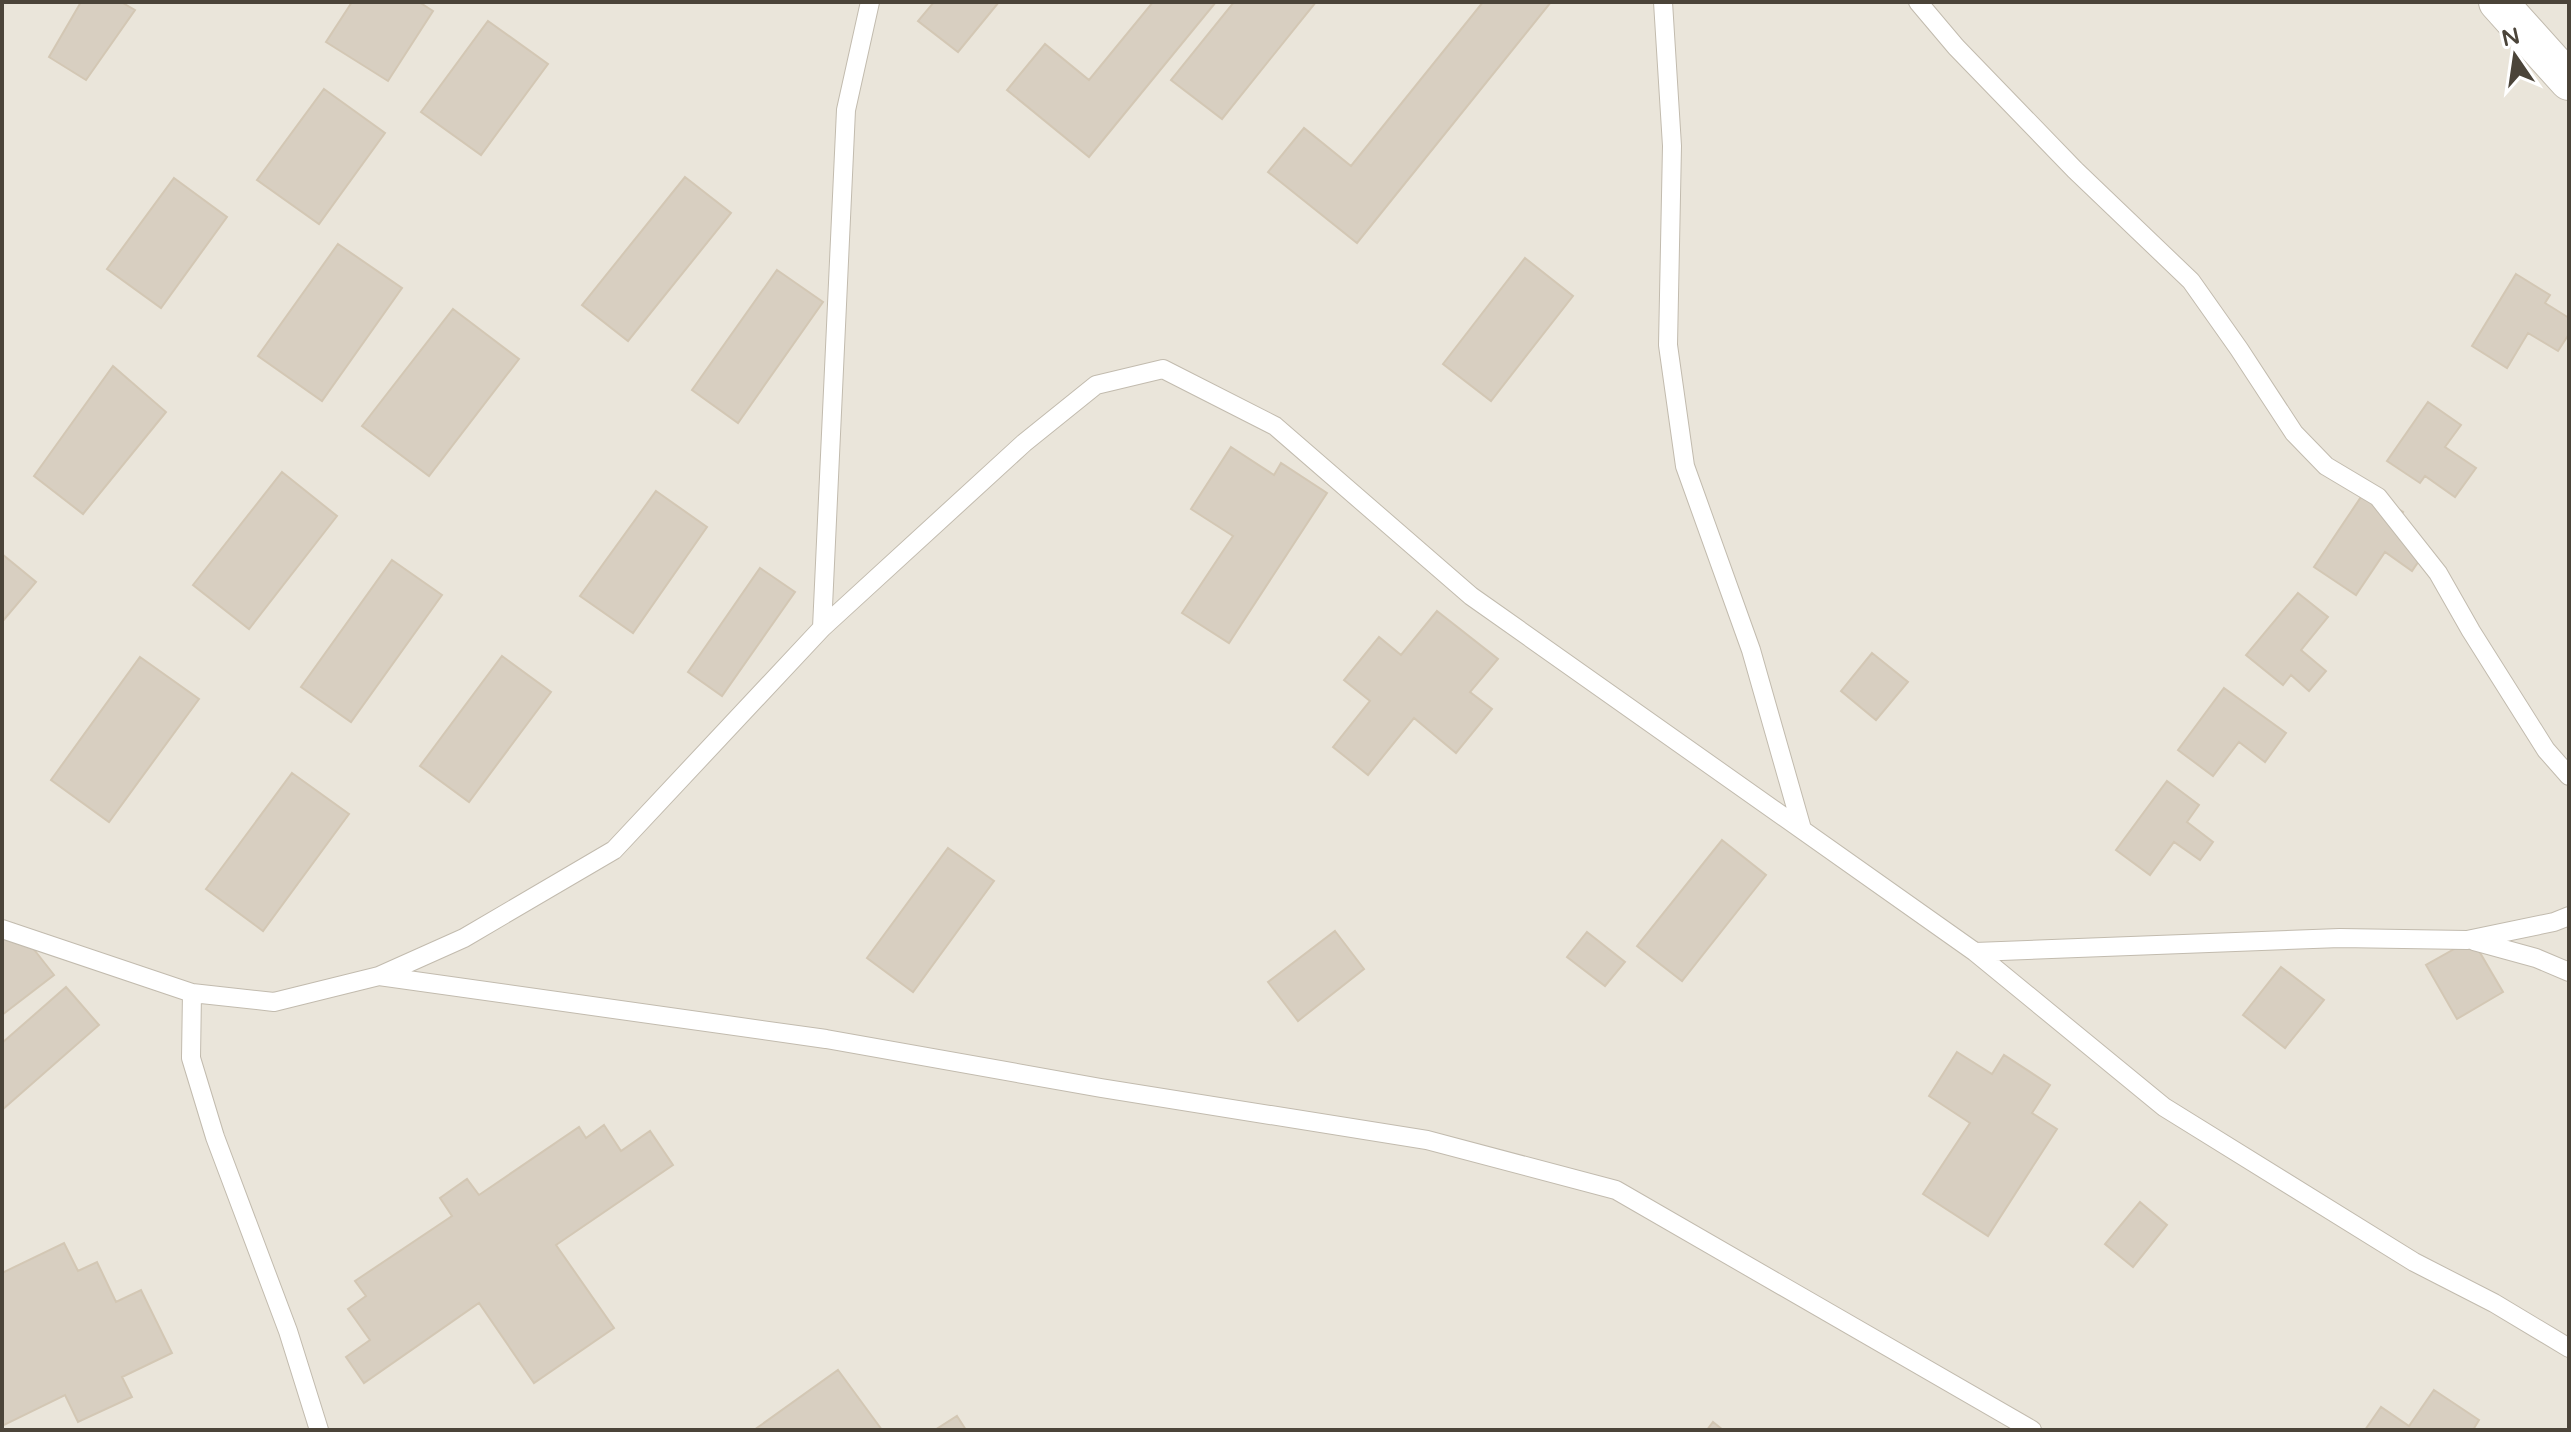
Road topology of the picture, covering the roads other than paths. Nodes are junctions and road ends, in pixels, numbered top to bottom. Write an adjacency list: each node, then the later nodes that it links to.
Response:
1 (870, 2): 6 (lane)
2 (1663, 2): 8 (lane)
3 (1918, 2): 7 (lane)
4 (2498, 2): 5 (street)
5 (2569, 81)
6 (822, 628): 8 (lane); 14 (lane)
7 (2569, 776)
8 (1802, 829): 12 (lane)
9 (2569, 916): 11 (lane)
10 (2, 929): 15 (lane)
11 (2467, 940): 12 (lane); 13 (lane)
12 (1975, 952): 16 (lane)
13 (2569, 972)
14 (379, 976): 15 (lane); 18 (lane)
15 (192, 993): 17 (lane)
16 (2569, 1348)
17 (319, 1430)
18 (2032, 1430)

